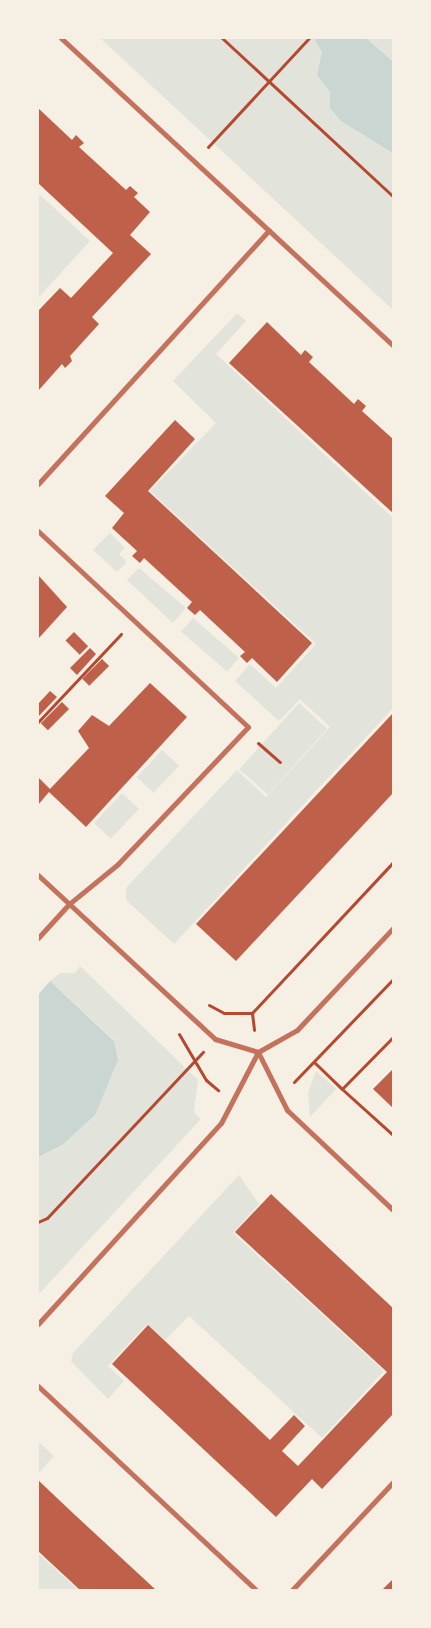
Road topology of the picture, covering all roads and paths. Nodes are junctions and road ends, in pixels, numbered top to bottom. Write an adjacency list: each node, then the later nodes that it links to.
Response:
1 (62, 38): 5 (street)
2 (222, 38): 4 (path)
3 (310, 38): 4 (path)
4 (268, 80): 5 (path); 6 (path)
5 (195, 162): 7 (street)
6 (394, 197)
7 (269, 230): 8 (street); 9 (street)
8 (394, 346)
9 (38, 484)
10 (38, 531): 11 (street)
11 (133, 620): 12 (path); 13 (street)
12 (38, 722)
13 (245, 731): 14 (path); 17 (street)
14 (280, 762)
15 (394, 861): 22 (path)
16 (38, 875): 17 (street)
17 (69, 904): 19 (street); 21 (street)
18 (394, 927): 25 (street)
19 (38, 938)
20 (394, 978): 27 (path)
21 (172, 1000): 24 (street); 26 (path)
22 (252, 1013)
23 (394, 1036): 28 (path)
24 (216, 1039): 25 (street); 26 (path)
25 (258, 1052): 29 (street); 30 (street)
26 (194, 1062): 30 (path); 33 (path)
27 (315, 1063): 28 (path); 29 (path)
28 (342, 1088): 31 (path)
29 (278, 1091): 32 (street)
30 (237, 1096): 34 (street)
31 (394, 1136)
32 (394, 1211)
33 (38, 1222)
34 (38, 1324)
35 (38, 1386): 37 (street)
36 (394, 1481): 38 (street)
37 (256, 1590)
38 (292, 1590)

